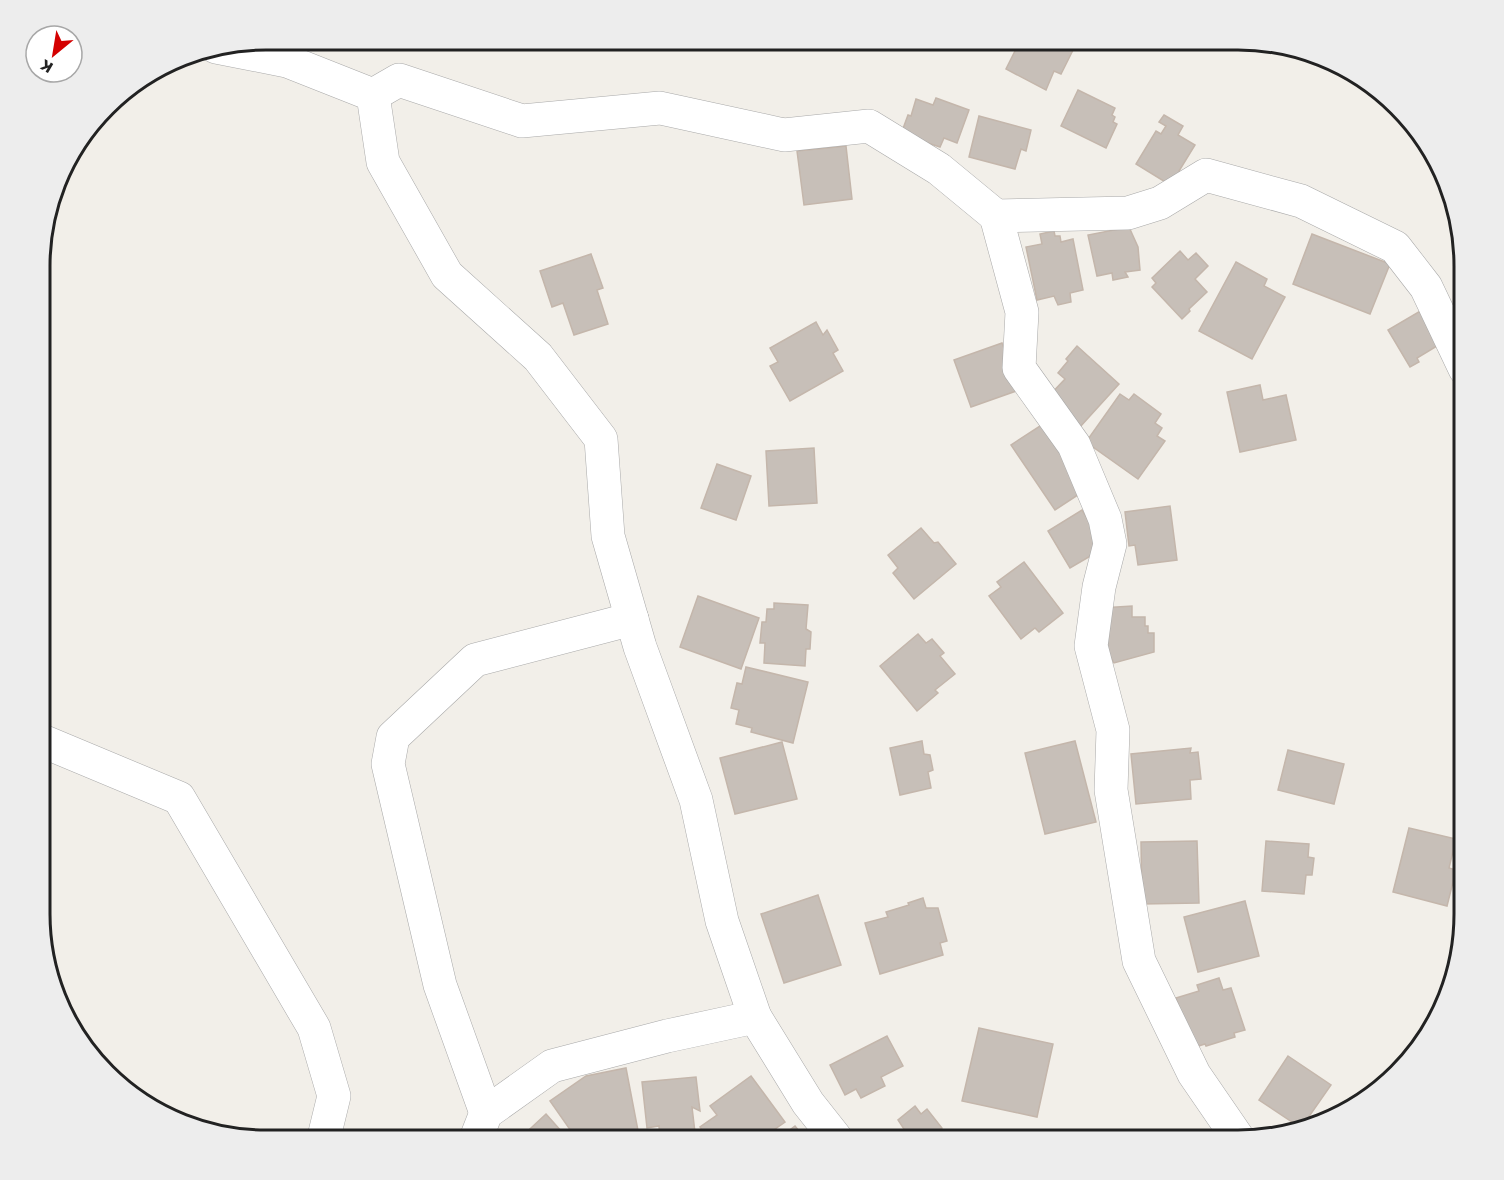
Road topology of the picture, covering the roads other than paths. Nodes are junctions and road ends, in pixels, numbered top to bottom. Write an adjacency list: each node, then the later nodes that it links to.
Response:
1 (237, 51): 2 (street)
2 (373, 95): 3 (street); 5 (street)
3 (996, 216): 4 (street); 11 (street)
4 (1454, 346)
5 (632, 619): 7 (street); 8 (street)
6 (50, 744): 9 (street)
7 (755, 1017): 8 (street); 10 (street)
8 (481, 1127)
9 (326, 1130)
10 (829, 1130)
11 (1232, 1130)

